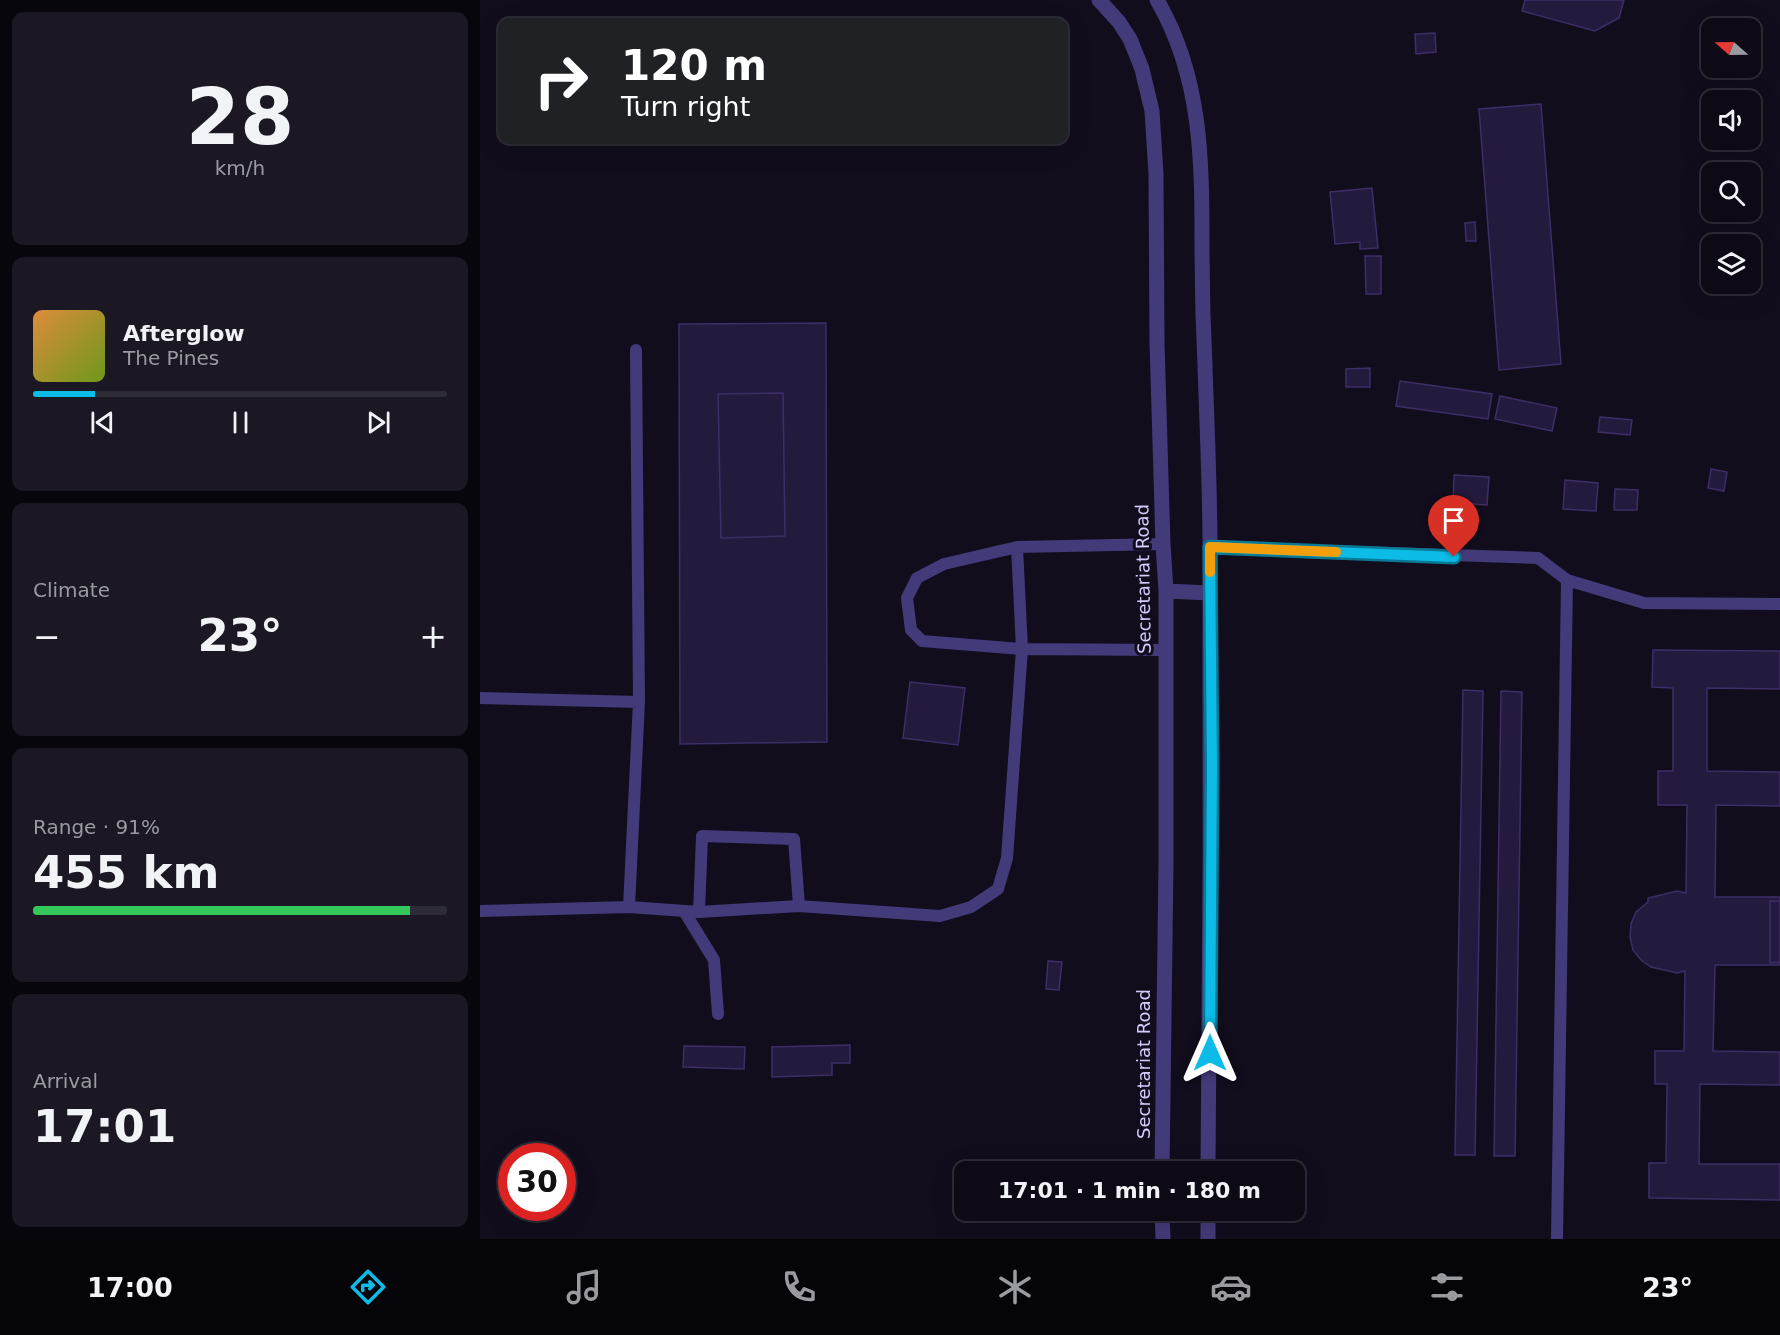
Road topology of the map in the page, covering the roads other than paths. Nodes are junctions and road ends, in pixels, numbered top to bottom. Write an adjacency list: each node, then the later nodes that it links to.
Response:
1 (1099, 0): 4 (street, Secretariat Road)
2 (1157, 0): 5 (street)
3 (636, 350): 14 (lane)
4 (1162, 544): 6 (lane); 8 (street, Secretariat Road)
5 (1210, 547): 7 (lane); 9 (street)
6 (1017, 548): 11 (lane); 11 (lane)
7 (1567, 580): 10 (lane); 27 (lane)
8 (1166, 591): 9 (street); 12 (street, Secretariat Road)
9 (1210, 593): 22 (street)
10 (1780, 604)
11 (1022, 649): 12 (lane); 15 (lane)
12 (1164, 650): 21 (street, Secretariat Road)
13 (480, 698): 14 (lane)
14 (639, 702): 16 (lane)
15 (800, 906): 19 (lane); 19 (lane)
16 (629, 907): 17 (lane); 18 (lane)
17 (480, 911)
18 (684, 911): 19 (lane); 20 (lane)
19 (699, 912)
20 (718, 1014)
21 (1162, 1161)
22 (1208, 1161)
23 (1162, 1221): 25 (street)
24 (1208, 1221): 26 (street)
25 (1163, 1239)
26 (1208, 1239)
27 (1557, 1239)

